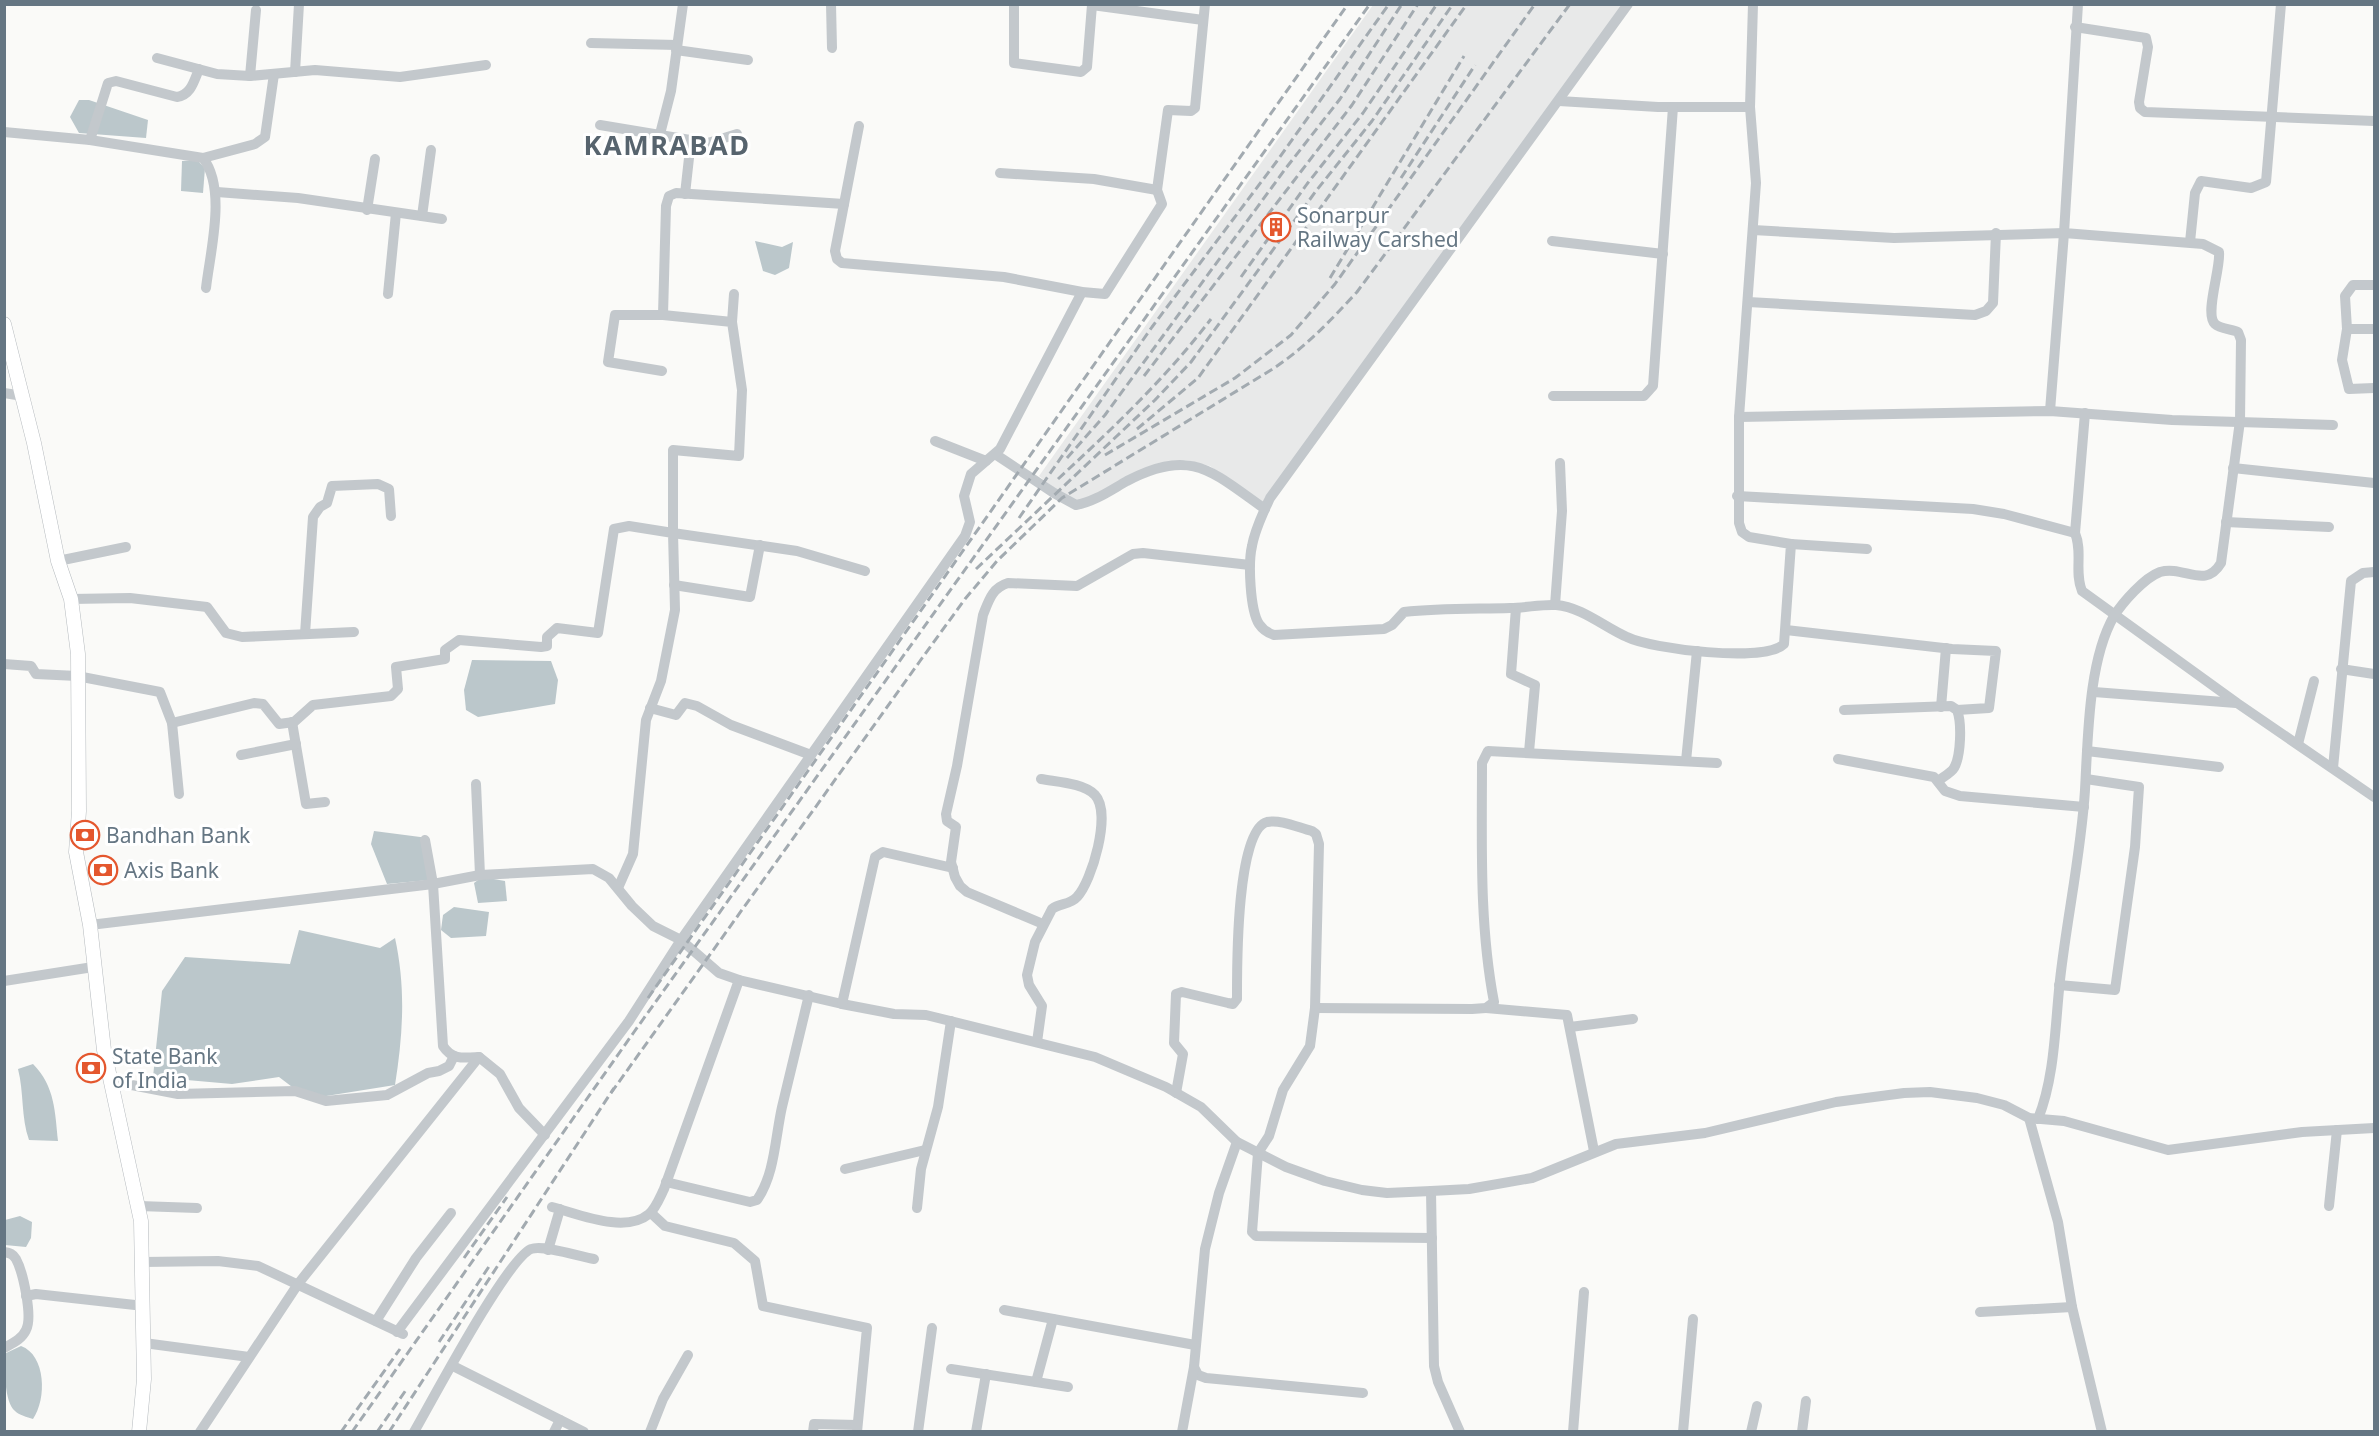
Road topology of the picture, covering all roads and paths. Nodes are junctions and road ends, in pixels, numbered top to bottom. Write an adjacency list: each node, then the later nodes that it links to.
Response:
1 (299, 4): 20 (street)
2 (682, 4): 14 (street)
3 (831, 4): 15 (street)
4 (1014, 4): 11 (street)
5 (1205, 4): 11 (street)
6 (1628, 4): 23 (street)
7 (1752, 4): 25 (street)
8 (2078, 4): 12 (street)
9 (2281, 4): 26 (street)
10 (256, 10): 22 (street)
11 (1203, 20): 39 (street)
12 (2075, 27): 26 (street); 49 (street)
13 (591, 43): 14 (street)
14 (676, 48): 17 (street); 31 (street)
15 (832, 48)
16 (157, 58): 19 (street)
17 (748, 60)
18 (486, 65): 20 (street)
19 (199, 69): 22 (street); 33 (street)
20 (295, 72): 21 (street)
21 (274, 74): 22 (street); 36 (street)
22 (250, 76)
23 (1559, 101): 24 (street); 80 (street)
24 (1673, 107): 25 (street); 52 (street)
25 (1750, 107): 47 (street)
26 (2273, 119): 27 (street); 51 (street)
27 (2374, 122)
28 (600, 125): 31 (street)
29 (859, 126): 42 (street)
30 (4, 132): 33 (street)
31 (660, 134): 34 (street)
32 (738, 134): 34 (street)
33 (90, 140): 36 (street)
34 (691, 140): 41 (street)
35 (431, 150): 45 (street)
36 (203, 158): 40 (street)
37 (375, 159): 43 (street)
38 (1000, 173): 39 (street)
39 (1157, 190): 55 (street)
40 (217, 192): 43 (street); 54 (street)
41 (685, 194): 42 (street); 59 (street)
42 (844, 204): 55 (street)
43 (367, 210): 44 (street)
44 (396, 213): 45 (street); 56 (street)
45 (422, 216): 46 (street)
46 (442, 219)
47 (1752, 230): 48 (street); 58 (street)
48 (1996, 233): 49 (street); 58 (street)
49 (2064, 233): 51 (street); 69 (street)
50 (1552, 241): 52 (street)
51 (2190, 242): 72 (street)
52 (1663, 254): 68 (street)
53 (2374, 285): 62 (street)
54 (206, 288)
55 (1082, 292): 75 (street)
56 (388, 294)
57 (734, 294): 60 (street)
58 (1748, 302): 71 (street)
59 (663, 315): 60 (street); 64 (street)
60 (732, 322): 85 (street)
61 (4, 324): 67 (main road)
62 (2347, 329): 63 (street); 65 (street)
63 (2374, 329)
64 (662, 371)
65 (2374, 388)
66 (4, 393): 67 (street)
67 (23, 396): 90 (main road)
68 (1552, 396)
69 (2050, 411): 70 (street); 71 (street)
70 (2085, 413): 72 (street); 84 (street)
71 (1739, 417): 79 (street)
72 (2240, 421): 73 (street); 77 (street)
73 (2333, 425)
74 (935, 441): 75 (street)
75 (991, 458): 80 (street); 122 (street)
76 (1560, 463): 96 (street)
77 (2233, 468): 78 (street); 82 (street)
78 (2374, 483)
79 (1737, 496): 84 (street); 86 (street)
80 (1265, 509): 91 (street)
81 (391, 516): 101 (street)
82 (2226, 522): 83 (street); 98 (street)
83 (2329, 527)
84 (2075, 532): 98 (street)
85 (673, 533): 87 (street); 94 (street); 115 (street)
86 (1791, 544): 89 (street); 99 (street)
87 (760, 545): 92 (street); 94 (street)
88 (126, 547): 90 (street)
89 (1867, 549)
90 (58, 561): 95 (main road)
91 (1250, 565): 97 (street); 137 (street)
92 (865, 571)
93 (2374, 572): 105 (street)
94 (674, 585): 112 (street)
95 (71, 599): 101 (street); 107 (main road)
96 (1555, 605): 97 (street); 103 (street)
97 (1516, 608): 120 (street)
98 (2115, 615): 109 (street); 110 (street)
99 (1786, 630): 102 (street); 103 (street)
100 (354, 632): 101 (street)
101 (305, 634)
102 (1946, 648): 111 (street); 114 (street)
103 (1697, 651): 124 (street)
104 (4, 664): 107 (street)
105 (2341, 669): 106 (street); 127 (street)
106 (2374, 674)
107 (77, 676): 116 (street); 142 (main road)
108 (2314, 681): 118 (street)
109 (2094, 692): 110 (street); 119 (street)
110 (2237, 703): 118 (street)
111 (1941, 707): 113 (street); 114 (street)
112 (650, 708): 122 (street); 140 (street)
113 (1844, 710)
114 (1957, 710): 130 (street)
115 (292, 722): 116 (street); 117 (street)
116 (172, 723): 132 (street)
117 (296, 744): 121 (street); 134 (street)
118 (2298, 744): 127 (street)
119 (2087, 751): 126 (street); 129 (street)
120 (1529, 752): 124 (street); 151 (street)
121 (241, 755)
122 (812, 755): 143 (street)
123 (1838, 759): 130 (street)
124 (1686, 761): 125 (street)
125 (1717, 763)
126 (2219, 767)
127 (2333, 768): 133 (street)
128 (1041, 779): 141 (street)
129 (2086, 779): 135 (street); 147 (street)
130 (1938, 781): 135 (street)
131 (476, 784): 138 (street)
132 (179, 795)
133 (2374, 797)
134 (325, 802)
135 (2084, 807): 147 (street)
136 (424, 840): 139 (street)
137 (953, 868): 141 (street); 149 (street)
138 (480, 875): 139 (street); 140 (street)
139 (433, 884): 142 (street); 156 (street)
140 (618, 888): 143 (street)
141 (1043, 924): 155 (street)
142 (90, 925): 144 (main road)
143 (681, 940): 145 (street); 163 (street)
144 (93, 968): 146 (street); 158 (main road)
145 (739, 980): 148 (street); 169 (street)
146 (4, 981)
147 (2059, 985): 160 (street)
148 (809, 995): 149 (street); 169 (street)
149 (842, 1004): 153 (street)
150 (1315, 1008): 151 (street); 159 (street); 167 (street)
151 (1486, 1008): 154 (street)
152 (1634, 1019): 154 (street)
153 (951, 1021): 155 (street); 165 (street)
154 (1570, 1027): 166 (street)
155 (1037, 1042): 159 (street)
156 (454, 1056): 157 (street); 158 (street)
157 (479, 1057): 163 (street); 182 (street)
158 (111, 1081): 171 (main road)
159 (1176, 1093): 164 (street)
160 (2034, 1119): 162 (street); 166 (street); 186 (street)
161 (2374, 1128): 162 (street)
162 (2337, 1130): 172 (street)
163 (544, 1135): 191 (street)
164 (1237, 1142): 167 (street); 194 (street)
165 (925, 1150): 168 (street); 174 (street)
166 (1594, 1151): 170 (street)
167 (1258, 1153): 170 (street); 177 (street)
168 (845, 1169)
169 (666, 1182): 176 (street)
170 (1431, 1191): 177 (street)
171 (139, 1206): 173 (street); 181 (main road)
172 (2329, 1206)
173 (197, 1208)
174 (917, 1208)
175 (451, 1213): 191 (street)
176 (651, 1213): 178 (street); 208 (street)
177 (1432, 1238): 219 (street)
178 (548, 1250): 180 (street); 198 (street)
179 (4, 1251): 184 (street)
180 (594, 1259)
181 (143, 1262): 182 (street); 185 (main road)
182 (298, 1284): 191 (street); 197 (street)
183 (1584, 1292): 220 (street)
184 (26, 1296): 185 (street); 195 (street)
185 (144, 1306): 193 (main road)
186 (2072, 1307): 188 (street); 224 (street)
187 (1004, 1310): 189 (street)
188 (1980, 1312)
189 (1053, 1319): 194 (street); 202 (street)
190 (1693, 1319): 221 (street)
191 (376, 1321)
192 (932, 1328): 216 (street)
193 (144, 1343): 197 (street); 209 (main road)
194 (1195, 1345): 199 (street)
195 (4, 1347)
196 (688, 1355): 214 (street)
197 (249, 1358): 210 (street)
198 (453, 1366): 207 (street); 211 (street)
199 (1194, 1367): 204 (street); 218 (street)
200 (951, 1369): 201 (street)
201 (986, 1374): 202 (street); 217 (street)
202 (1036, 1382): 203 (street)
203 (1068, 1387)
204 (1363, 1393)
205 (1806, 1401): 223 (street)
206 (1757, 1406): 222 (street)
207 (560, 1420): 212 (street); 213 (street)
208 (857, 1428): 215 (street)
209 (139, 1431)
210 (200, 1431)
211 (414, 1431)
212 (554, 1431)
213 (584, 1431)
214 (650, 1431)
215 (813, 1431)
216 (918, 1431)
217 (976, 1431)
218 (1182, 1431)
219 (1460, 1431)
220 (1573, 1431)
221 (1683, 1431)
222 (1751, 1431)
223 (1802, 1431)
224 (2102, 1431)

